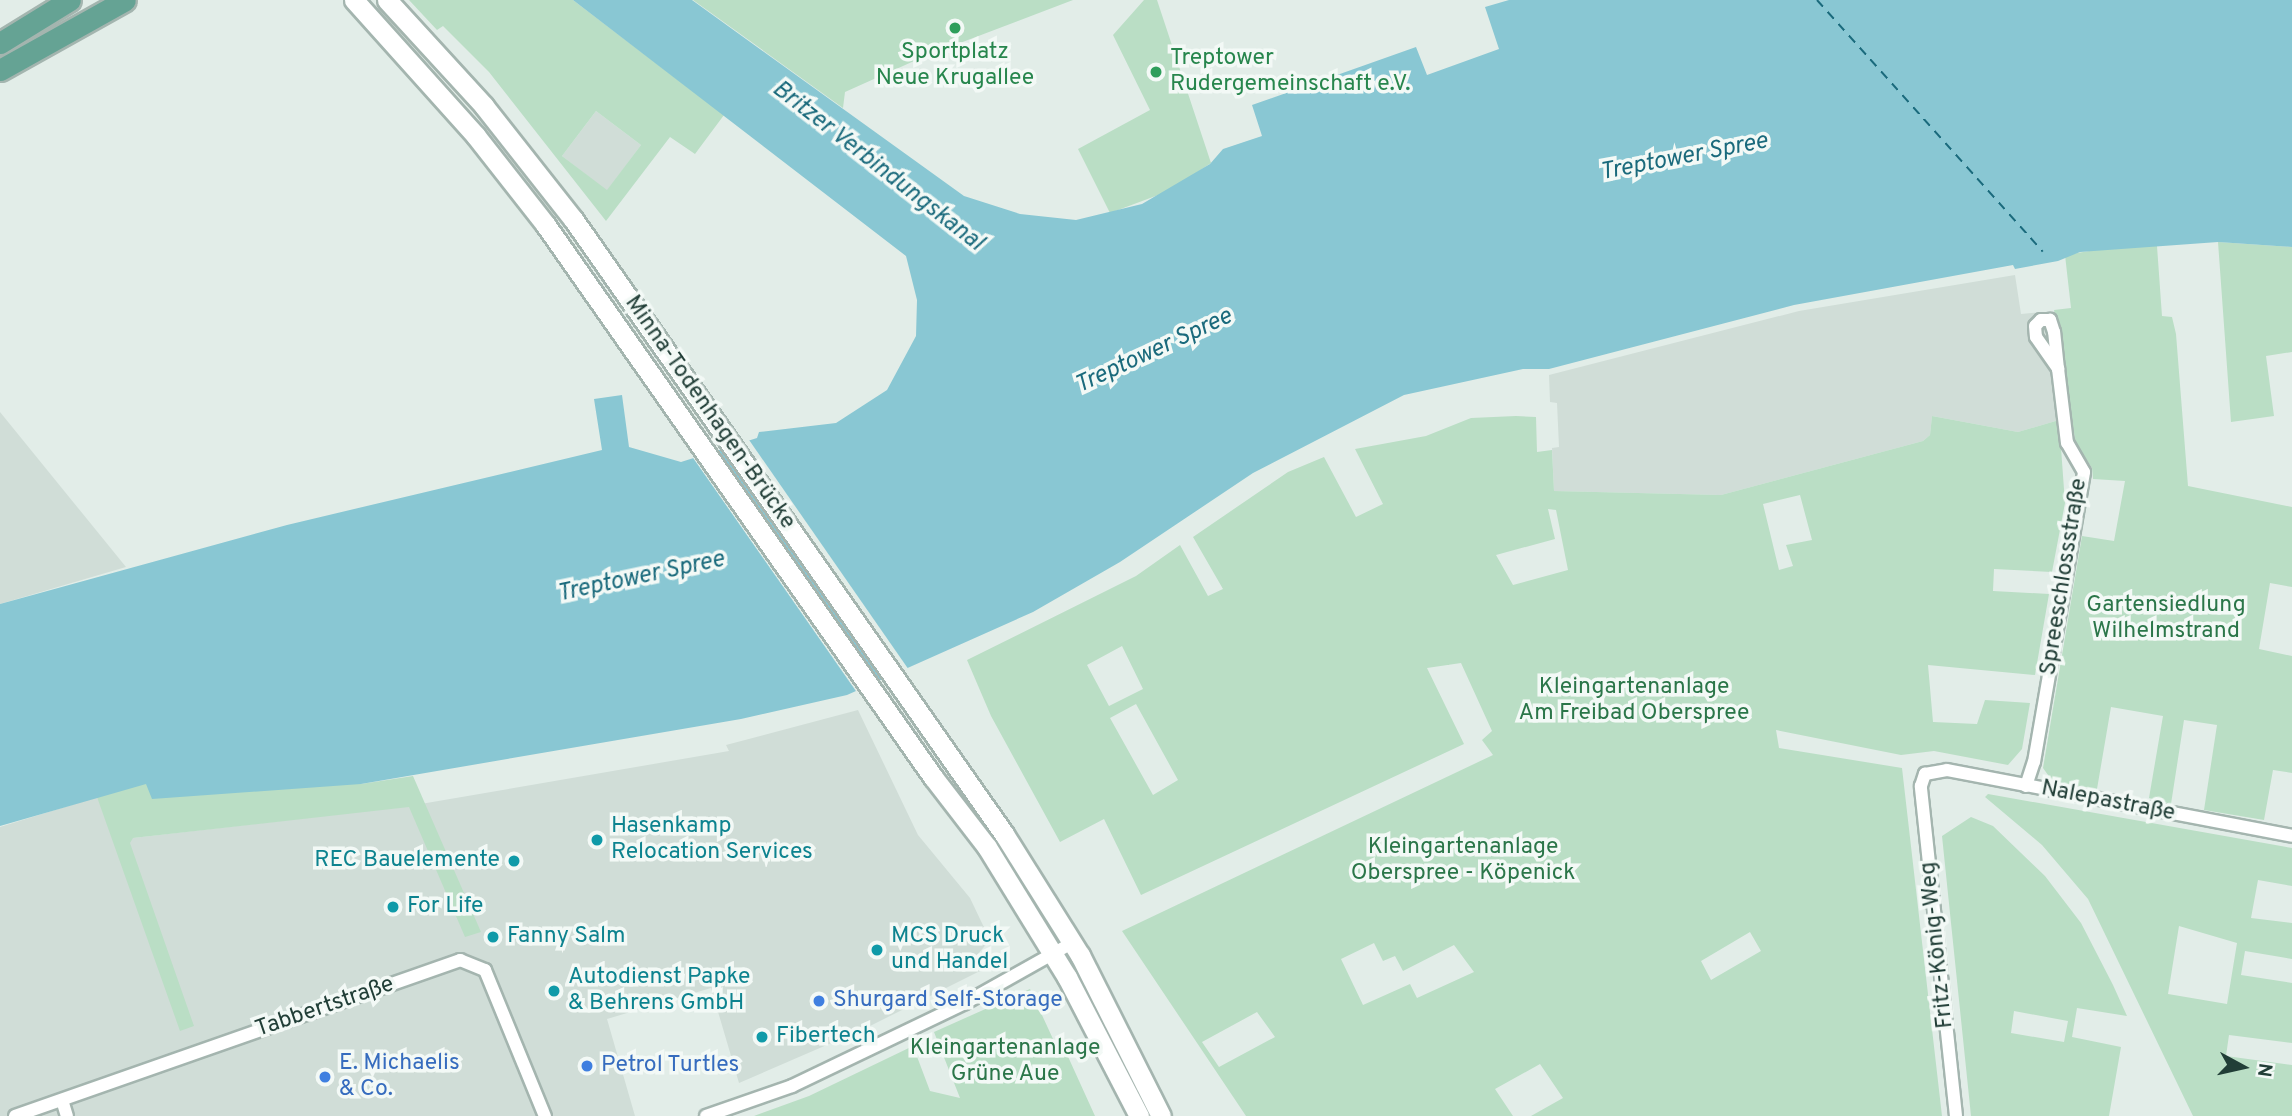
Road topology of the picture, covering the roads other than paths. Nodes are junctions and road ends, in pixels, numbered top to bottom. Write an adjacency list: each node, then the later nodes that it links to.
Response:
1 (70, 0): 5 (main road)
2 (125, 0): 6 (main road)
3 (354, 0): 12 (main road, Minna-Todenhagen-Brücke)
4 (387, 0): 11 (main road, Minna-Todenhagen-Brücke)
5 (0, 44)
6 (0, 71)
7 (2059, 369): 9 (street, Spreeschlossstraße)
8 (1925, 774): 9 (street, Nalepastraße); 20 (street, Fritz-König-Weg)
9 (2026, 786): 10 (street, Nalepastraße)
10 (2292, 836)
11 (1072, 943): 12 (street); 19 (main road, Minna-Todenhagen-Brücke)
12 (1053, 953): 17 (street); 18 (main road, Minna-Todenhagen-Brücke)
13 (62, 1100): 14 (street, Tabbertstraße); 15 (street); 16 (street, Tabbertstraße)
14 (15, 1116)
15 (67, 1116)
16 (545, 1116)
17 (705, 1116)
18 (1139, 1116)
19 (1161, 1116)
20 (1956, 1116)

